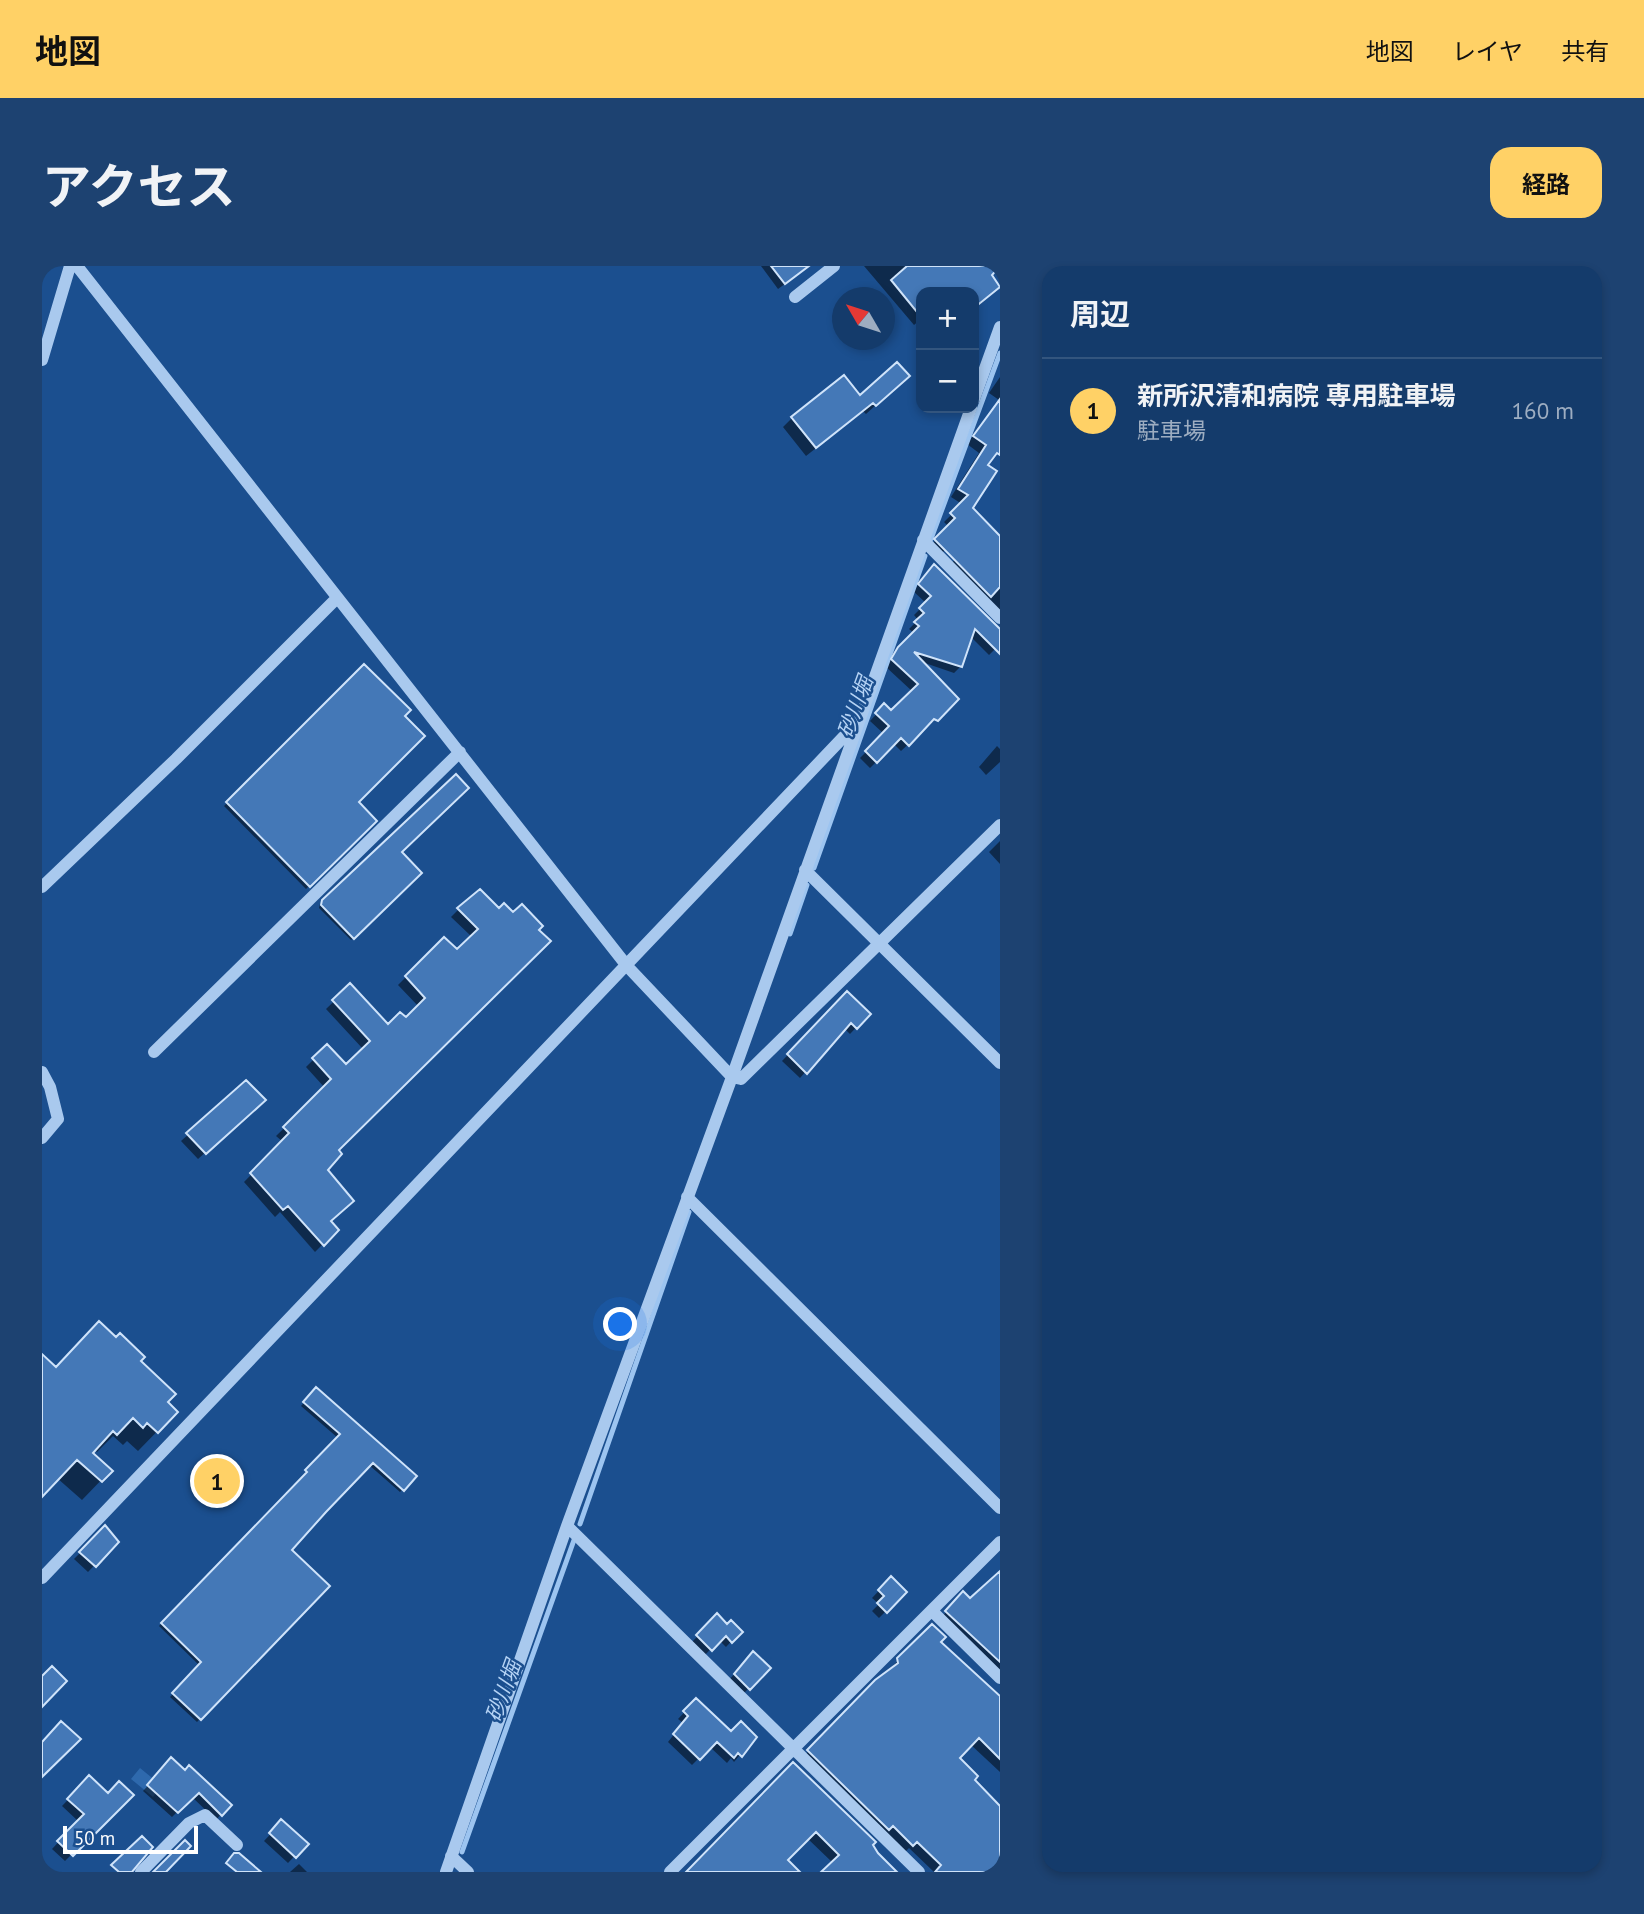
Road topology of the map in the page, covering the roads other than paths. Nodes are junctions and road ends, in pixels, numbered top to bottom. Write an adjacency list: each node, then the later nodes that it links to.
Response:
1 (70, 266): 6 (street)
2 (77, 266): 10 (street)
3 (834, 266): 4 (street)
4 (795, 297)
5 (1000, 327): 7 (street)
6 (42, 360)
7 (979, 386)
8 (969, 413): 9 (street)
9 (923, 540): 11 (street); 12 (street)
10 (337, 598): 13 (street); 16 (street)
11 (1000, 618)
12 (858, 722): 15 (street); 18 (street)
13 (460, 752): 18 (street); 19 (street)
14 (1000, 825): 17 (street)
15 (805, 870): 17 (street); 22 (street)
16 (42, 887)
17 (881, 942): 20 (street); 22 (street)
18 (627, 966): 22 (street); 28 (street)
19 (155, 1052)
20 (1000, 1063)
21 (42, 1072): 23 (street)
22 (732, 1077): 24 (street)
23 (42, 1138)
24 (687, 1197): 25 (street); 26 (street)
25 (1000, 1508)
26 (567, 1527): 31 (street); 33 (street)
27 (1000, 1542): 29 (street)
28 (42, 1578)
29 (932, 1611): 30 (street); 31 (street)
30 (1000, 1678)
31 (794, 1749): 37 (street); 38 (street)
32 (237, 1845): 34 (street)
33 (452, 1856): 35 (street); 36 (street)
34 (141, 1872)
35 (446, 1872)
36 (468, 1872)
37 (670, 1872)
38 (919, 1872)

